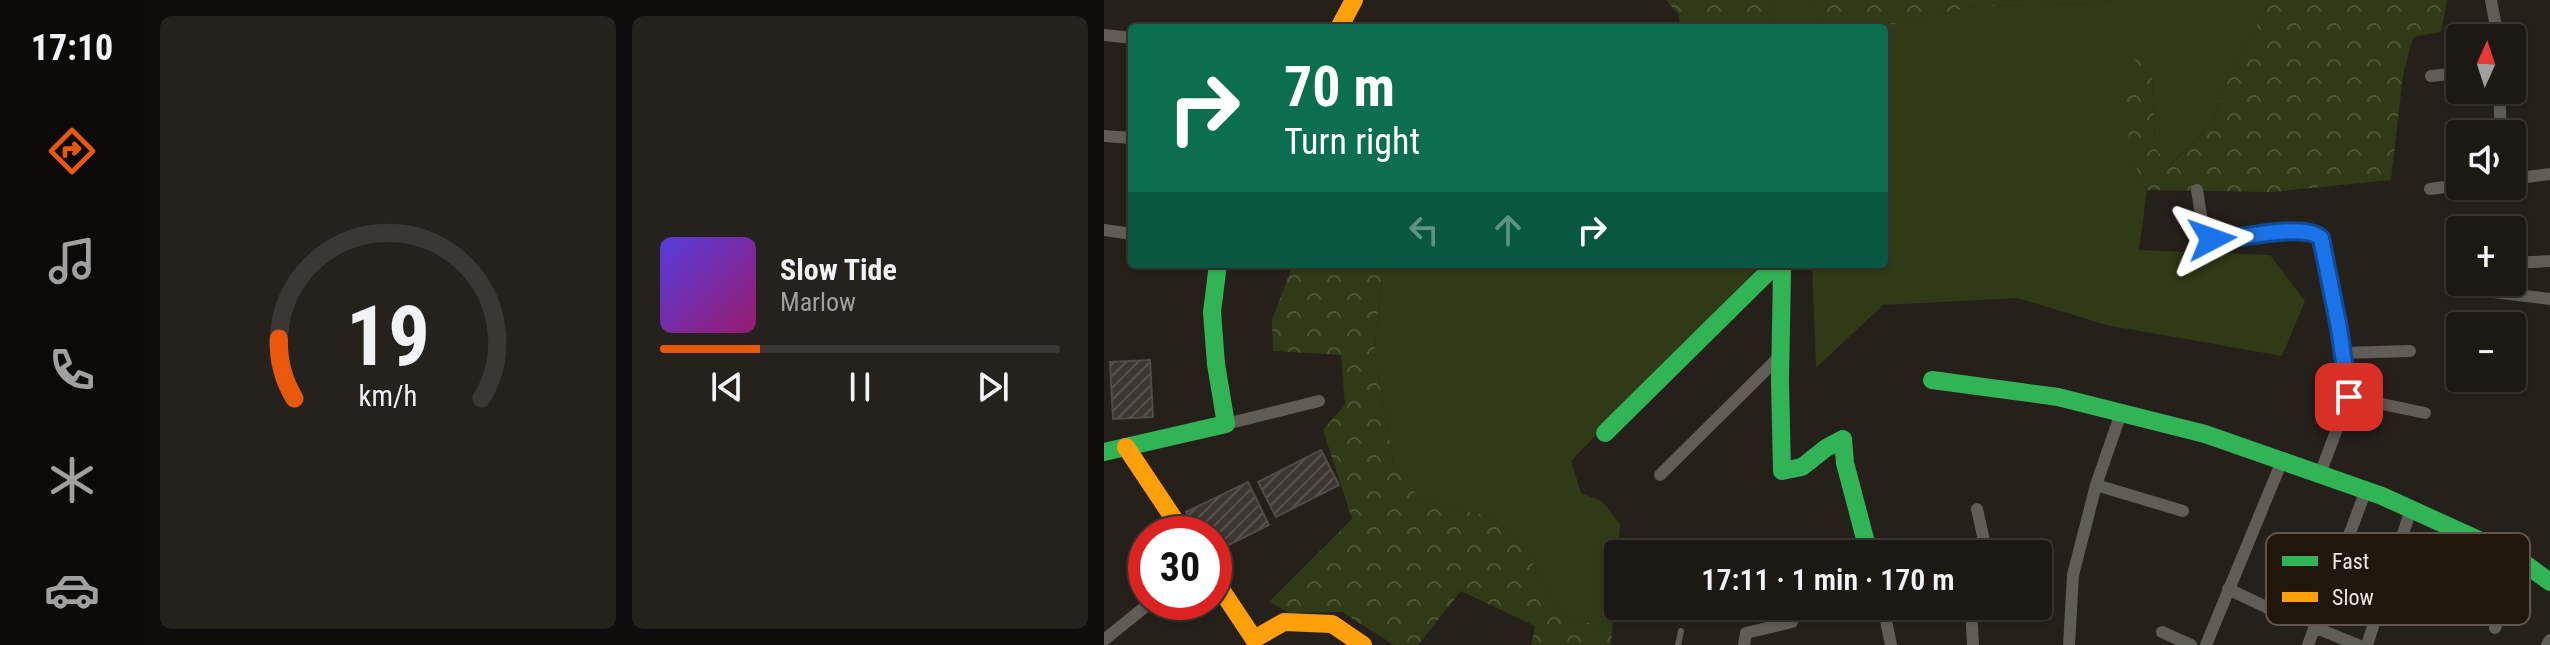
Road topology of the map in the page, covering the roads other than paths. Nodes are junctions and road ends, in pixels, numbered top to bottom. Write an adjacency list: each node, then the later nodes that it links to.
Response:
1 (1354, 0): 3 (street)
2 (2491, 0): 4 (street)
3 (1341, 24)
4 (2495, 24)
5 (1104, 35): 6 (street)
6 (1128, 38)
7 (2446, 74): 8 (street)
8 (2431, 76)
9 (1104, 136): 10 (street)
10 (1128, 138)
11 (2550, 174): 12 (street)
12 (2526, 177)
13 (2446, 187): 14 (street)
14 (2430, 189)
15 (2197, 190): 24 (street)
16 (1104, 230): 17 (street)
17 (1128, 233)
18 (2550, 261): 19 (street)
19 (2526, 262)
20 (1218, 268): 31 (street)
21 (2526, 296): 22 (street)
22 (2550, 299)
23 (2410, 351): 24 (street)
24 (2342, 353): 27 (street)
25 (1780, 356): 32 (street); 37 (street); 47 (street)
26 (1932, 380): 29 (street)
27 (2349, 397): 30 (street); 36 (street)
28 (1319, 401): 31 (street)
29 (2121, 413): 35 (street); 38 (street)
30 (2425, 413)
31 (1226, 424): 33 (street)
32 (1605, 433)
33 (1126, 447): 34 (street); 43 (street)
34 (1105, 449)
35 (2282, 461): 36 (street); 51 (street)
36 (2320, 474): 39 (street)
37 (1660, 475)
38 (2096, 485): 42 (street); 71 (street)
39 (2366, 490): 41 (street); 44 (street)
40 (1977, 509): 48 (street)
41 (2411, 509): 45 (street); 46 (street)
42 (2183, 511)
43 (1172, 516)
44 (2350, 533)
45 (2403, 533)
46 (2464, 533)
47 (1865, 540)
48 (1984, 540)
49 (2530, 568): 50 (street)
50 (2550, 582)
51 (2228, 589): 53 (street); 73 (street)
52 (1232, 607): 65 (street)
53 (2266, 607)
54 (1129, 620): 64 (street)
55 (1792, 620): 68 (street)
56 (1886, 620): 69 (street)
57 (1972, 620): 70 (street)
58 (2373, 625): 76 (street)
59 (2496, 625): 61 (street)
60 (2314, 627): 74 (street); 75 (street)
61 (2495, 628)
62 (1681, 631): 67 (lane)
63 (2162, 632): 72 (street)
64 (1104, 640)
65 (1254, 642): 66 (street)
66 (1363, 645)
67 (1678, 645)
68 (1744, 645)
69 (1891, 645)
70 (1973, 645)
71 (2069, 645)
72 (2191, 645)
73 (2206, 645)
74 (2308, 645)
75 (2358, 645)
76 (2367, 645)

